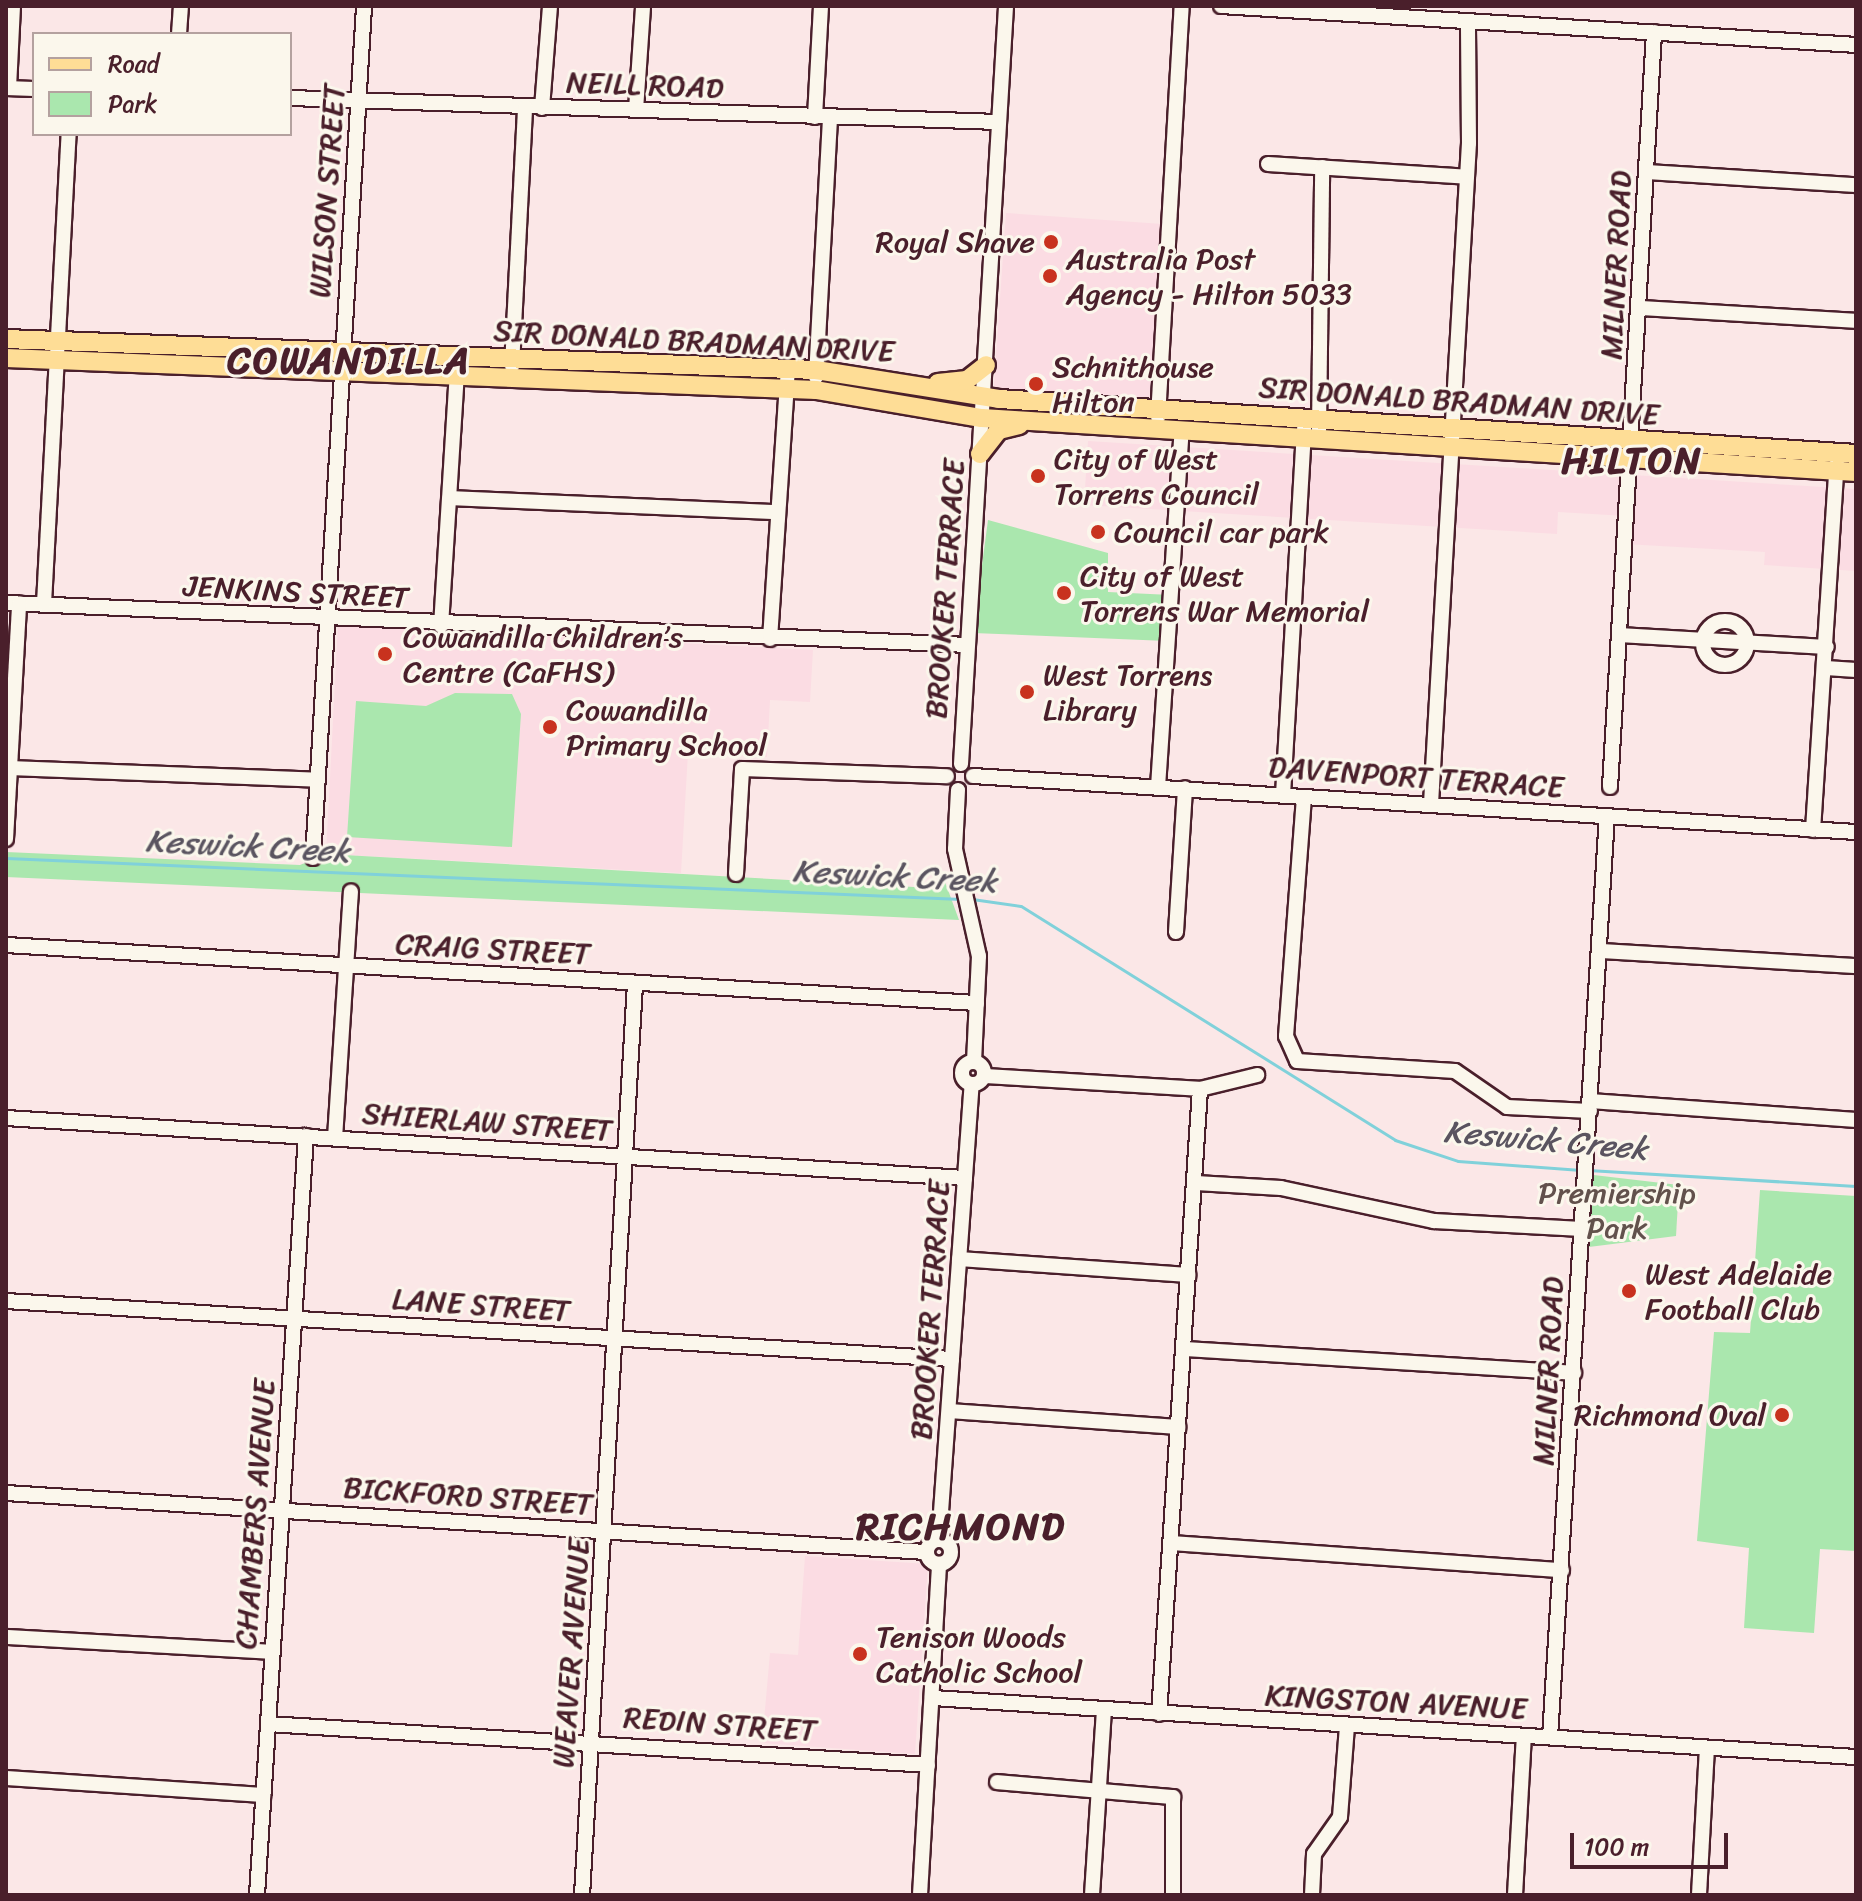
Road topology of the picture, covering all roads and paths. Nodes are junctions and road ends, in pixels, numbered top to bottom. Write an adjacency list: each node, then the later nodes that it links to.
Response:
1 (13, 6): 15 (street)
2 (181, 6): 12 (street)
3 (364, 6): 18 (street, WILSON STREET)
4 (550, 6): 20 (street)
5 (643, 6): 21 (street)
6 (821, 6): 22 (street)
7 (1006, 6): 23 (street, BROOKER TERRACE)
8 (1182, 6): 46 (street)
9 (1221, 6): 10 (street)
10 (1441, 13): 11 (street)
11 (1468, 21): 13 (street); 28 (street)
12 (179, 32)
13 (1654, 32): 14 (street); 27 (street, MILNER ROAD)
14 (1856, 45)
15 (7, 88): 16 (street)
16 (32, 89)
17 (292, 98): 18 (street, NEILL ROAD)
18 (359, 101): 19 (street, NEILL ROAD); 34 (street, WILSON STREET)
19 (525, 107): 20 (street, NEILL ROAD); 38 (street)
20 (542, 108): 21 (street, NEILL ROAD)
21 (636, 110): 22 (street, NEILL ROAD)
22 (823, 117): 23 (street, NEILL ROAD); 40 (street)
23 (998, 122): 36 (street, BROOKER TERRACE)
24 (69, 136): 33 (street)
25 (1268, 164): 26 (street)
26 (1322, 167): 28 (street); 51 (street)
27 (1647, 172): 29 (street); 30 (street, MILNER ROAD)
28 (1467, 177): 49 (street)
29 (1856, 185)
30 (1640, 308): 31 (street); 54 (street, MILNER ROAD)
31 (1856, 321)
32 (6, 339): 33 (main road, SIR DONALD BRADMAN DRIVE)
33 (55, 350): 34 (main road, SIR DONALD BRADMAN DRIVE); 35 (main road, SIR DONALD BRADMAN DRIVE); 41 (main road, SIR DONALD BRADMAN DRIVE); 61 (street)
34 (343, 352): 37 (main road, SIR DONALD BRADMAN DRIVE); 41 (street, WILSON STREET)
35 (6, 358)
36 (986, 365): 42 (main road); 45 (street, BROOKER TERRACE)
37 (458, 366): 38 (main road, SIR DONALD BRADMAN DRIVE); 41 (main road, SIR DONALD BRADMAN DRIVE); 58 (street)
38 (512, 368): 39 (main road, SIR DONALD BRADMAN DRIVE); 43 (main road, SIR DONALD BRADMAN DRIVE)
39 (788, 369): 40 (main road, SIR DONALD BRADMAN DRIVE); 43 (street)
40 (816, 370): 42 (main road, SIR DONALD BRADMAN DRIVE); 44 (street)
41 (342, 371): 62 (street, WILSON STREET)
42 (923, 383): 45 (main road, SIR DONALD BRADMAN DRIVE)
43 (787, 388): 44 (main road, SIR DONALD BRADMAN DRIVE); 59 (street)
44 (816, 390): 47 (main road, SIR DONALD BRADMAN DRIVE)
45 (984, 397): 46 (main road, SIR DONALD BRADMAN DRIVE); 47 (street, BROOKER TERRACE)
46 (1159, 409): 50 (street); 51 (main road, SIR DONALD BRADMAN DRIVE)
47 (982, 418): 48 (main road, SIR DONALD BRADMAN DRIVE); 55 (street, BROOKER TERRACE)
48 (1041, 420): 50 (main road, SIR DONALD BRADMAN DRIVE); 55 (main road)
49 (1450, 427): 51 (main road, SIR DONALD BRADMAN DRIVE); 53 (street); 54 (main road, SIR DONALD BRADMAN DRIVE)
50 (1157, 429): 52 (main road, SIR DONALD BRADMAN DRIVE)
51 (1312, 429): 52 (main road, SIR DONALD BRADMAN DRIVE); 53 (main road, SIR DONALD BRADMAN DRIVE); 81 (street)
52 (1182, 430): 77 (street)
53 (1452, 447): 54 (main road, SIR DONALD BRADMAN DRIVE); 83 (street)
54 (1632, 449): 56 (main road, SIR DONALD BRADMAN DRIVE); 64 (street, MILNER ROAD)
55 (980, 454): 68 (street, BROOKER TERRACE)
56 (1844, 459): 57 (main road, SIR DONALD BRADMAN DRIVE); 69 (street)
57 (1856, 472)
58 (450, 498): 59 (street); 63 (street)
59 (777, 512): 65 (street)
60 (13, 603): 61 (street, JENKINS STREET); 73 (street)
61 (44, 604): 62 (street, JENKINS STREET)
62 (327, 619): 63 (street, JENKINS STREET); 76 (street, WILSON STREET)
63 (441, 626): 65 (street, JENKINS STREET)
64 (1619, 635): 66 (street); 78 (street, MILNER ROAD)
65 (770, 639): 68 (street, JENKINS STREET)
66 (1708, 640): 67 (street); 67 (street); 67 (street)
67 (1742, 643): 69 (street)
68 (967, 645): 72 (street, BROOKER TERRACE)
69 (1827, 647): 70 (street)
70 (1826, 668): 71 (street); 85 (street)
71 (1856, 670)
72 (961, 764): 74 (street); 75 (street)
73 (10, 768): 76 (street); 87 (street)
74 (947, 776): 80 (street); 89 (street)
75 (973, 776): 77 (street, DAVENPORT TERRACE); 80 (street)
76 (318, 780): 88 (street, WILSON STREET)
77 (1158, 787): 79 (street, DAVENPORT TERRACE)
78 (1610, 787)
79 (1185, 788): 81 (street, DAVENPORT TERRACE); 91 (street)
80 (958, 790): 97 (street)
81 (1283, 795): 82 (street, DAVENPORT TERRACE)
82 (1304, 797): 83 (street, DAVENPORT TERRACE); 101 (street)
83 (1431, 804): 84 (street, DAVENPORT TERRACE)
84 (1607, 816): 85 (street, DAVENPORT TERRACE); 93 (street, MILNER ROAD)
85 (1813, 830): 86 (street, DAVENPORT TERRACE)
86 (1856, 832)
87 (6, 839)
88 (313, 858)
89 (736, 874)
90 (351, 892): 94 (street)
91 (1176, 932)
92 (6, 945): 94 (street, CRAIG STREET)
93 (1600, 951): 95 (street); 101 (street, MILNER ROAD)
94 (345, 966): 96 (street, CRAIG STREET); 105 (street)
95 (1856, 966)
96 (635, 984): 97 (street, CRAIG STREET); 106 (street, WEAVER AVENUE)
97 (977, 1003): 99 (street)
98 (1257, 1075): 100 (street)
99 (978, 1080): 100 (street); 107 (street, BROOKER TERRACE)
100 (1200, 1089): 108 (street)
101 (1590, 1106): 103 (street); 109 (street, MILNER ROAD)
102 (6, 1118): 104 (street, SHIERLAW STREET)
103 (1856, 1120)
104 (306, 1136): 105 (street, SHIERLAW STREET); 113 (street, CHAMBERS AVENUE)
105 (335, 1138): 106 (street, SHIERLAW STREET)
106 (626, 1158): 107 (street, SHIERLAW STREET); 114 (street, WEAVER AVENUE)
107 (965, 1178): 110 (street, BROOKER TERRACE)
108 (1196, 1183): 109 (street); 111 (street)
109 (1582, 1229): 117 (street, MILNER ROAD)
110 (959, 1259): 111 (street); 116 (street, BROOKER TERRACE)
111 (1188, 1275): 115 (street)
112 (6, 1301): 113 (street, LANE STREET)
113 (294, 1319): 114 (street, LANE STREET); 121 (street, CHAMBERS AVENUE)
114 (618, 1340): 116 (street, LANE STREET); 122 (street, WEAVER AVENUE)
115 (1184, 1349): 117 (street); 119 (street)
116 (952, 1359): 118 (street, BROOKER TERRACE)
117 (1574, 1373): 127 (street, MILNER ROAD)
118 (949, 1411): 119 (street); 123 (street, BROOKER TERRACE)
119 (1178, 1427): 124 (street)
120 (6, 1493): 121 (street, BICKFORD STREET)
121 (281, 1510): 122 (street, BICKFORD STREET); 129 (street, CHAMBERS AVENUE)
122 (605, 1531): 125 (street, BICKFORD STREET); 137 (street, WEAVER AVENUE)
123 (939, 1540): 125 (street); 126 (street, BROOKER TERRACE)
124 (1171, 1543): 127 (street); 132 (street)
125 (927, 1552): 126 (street)
126 (939, 1564): 130 (street)
127 (1562, 1570): 136 (street, MILNER ROAD)
128 (6, 1637): 129 (street)
129 (272, 1652): 133 (street, CHAMBERS AVENUE)
130 (933, 1698): 131 (street, KINGSTON AVENUE); 140 (street)
131 (1104, 1710): 132 (street, KINGSTON AVENUE); 143 (street)
132 (1159, 1714): 134 (street, KINGSTON AVENUE)
133 (268, 1724): 137 (street, REDIN STREET); 144 (street, CHAMBERS AVENUE)
134 (1347, 1726): 135 (street, KINGSTON AVENUE); 150 (street)
135 (1524, 1736): 136 (street, KINGSTON AVENUE); 151 (street)
136 (1550, 1737): 138 (street, KINGSTON AVENUE)
137 (591, 1741): 140 (street, REDIN STREET); 146 (street, WEAVER AVENUE)
138 (1707, 1748): 139 (street, KINGSTON AVENUE); 152 (street)
139 (1856, 1757)
140 (928, 1765): 147 (street)
141 (6, 1778): 144 (street)
142 (997, 1782): 143 (street)
143 (1099, 1789): 148 (street); 149 (street)
144 (263, 1795): 145 (street, CHAMBERS AVENUE)
145 (257, 1895)
146 (582, 1895)
147 (920, 1895)
148 (1092, 1895)
149 (1173, 1895)
150 (1312, 1895)
151 (1515, 1895)
152 (1699, 1895)

